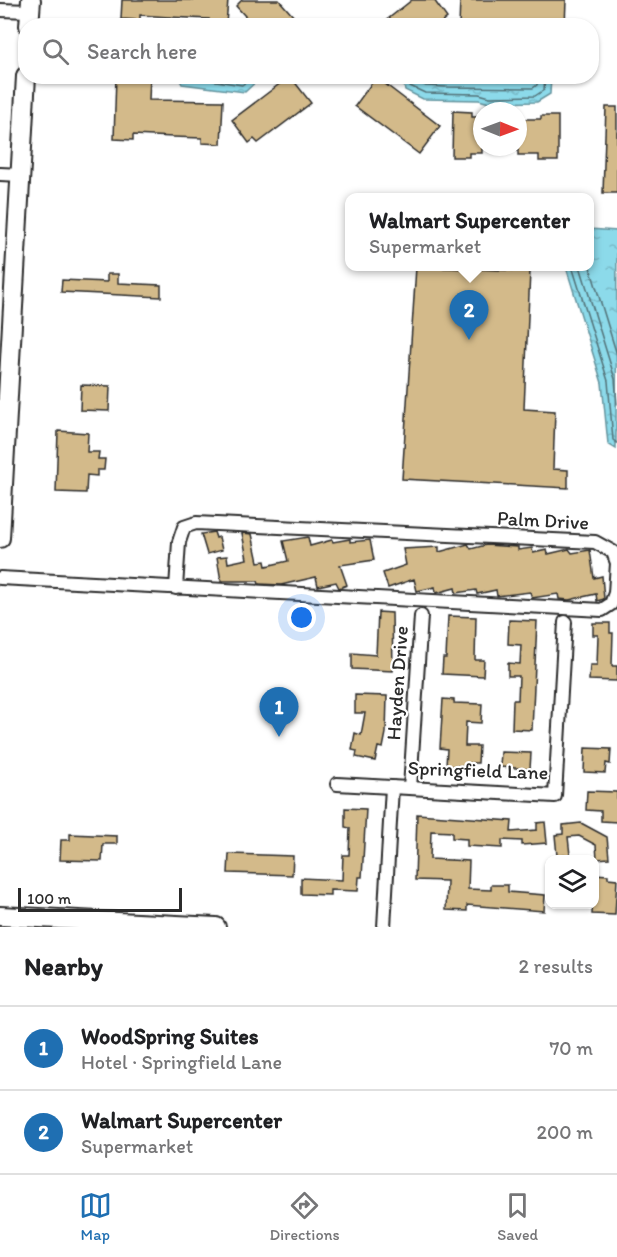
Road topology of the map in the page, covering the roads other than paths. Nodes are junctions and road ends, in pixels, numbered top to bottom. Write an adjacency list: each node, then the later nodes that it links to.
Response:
1 (0, 9): 2 (street)
2 (30, 12)
3 (27, 84): 5 (street)
4 (0, 174): 5 (street)
5 (21, 176): 6 (street)
6 (6, 340): 7 (street)
7 (0, 538)
8 (0, 578): 9 (street, Palm Drive)
9 (176, 588): 9 (street, Palm Drive)
10 (421, 616): 14 (street, Hayden Drive)
11 (565, 622): 14 (street, Springfield Lane)
12 (337, 784): 13 (street, Springfield Lane)
13 (392, 787): 14 (street, Springfield Lane); 17 (street)
14 (410, 788)
15 (0, 916): 16 (street)
16 (216, 927)
17 (384, 927)

